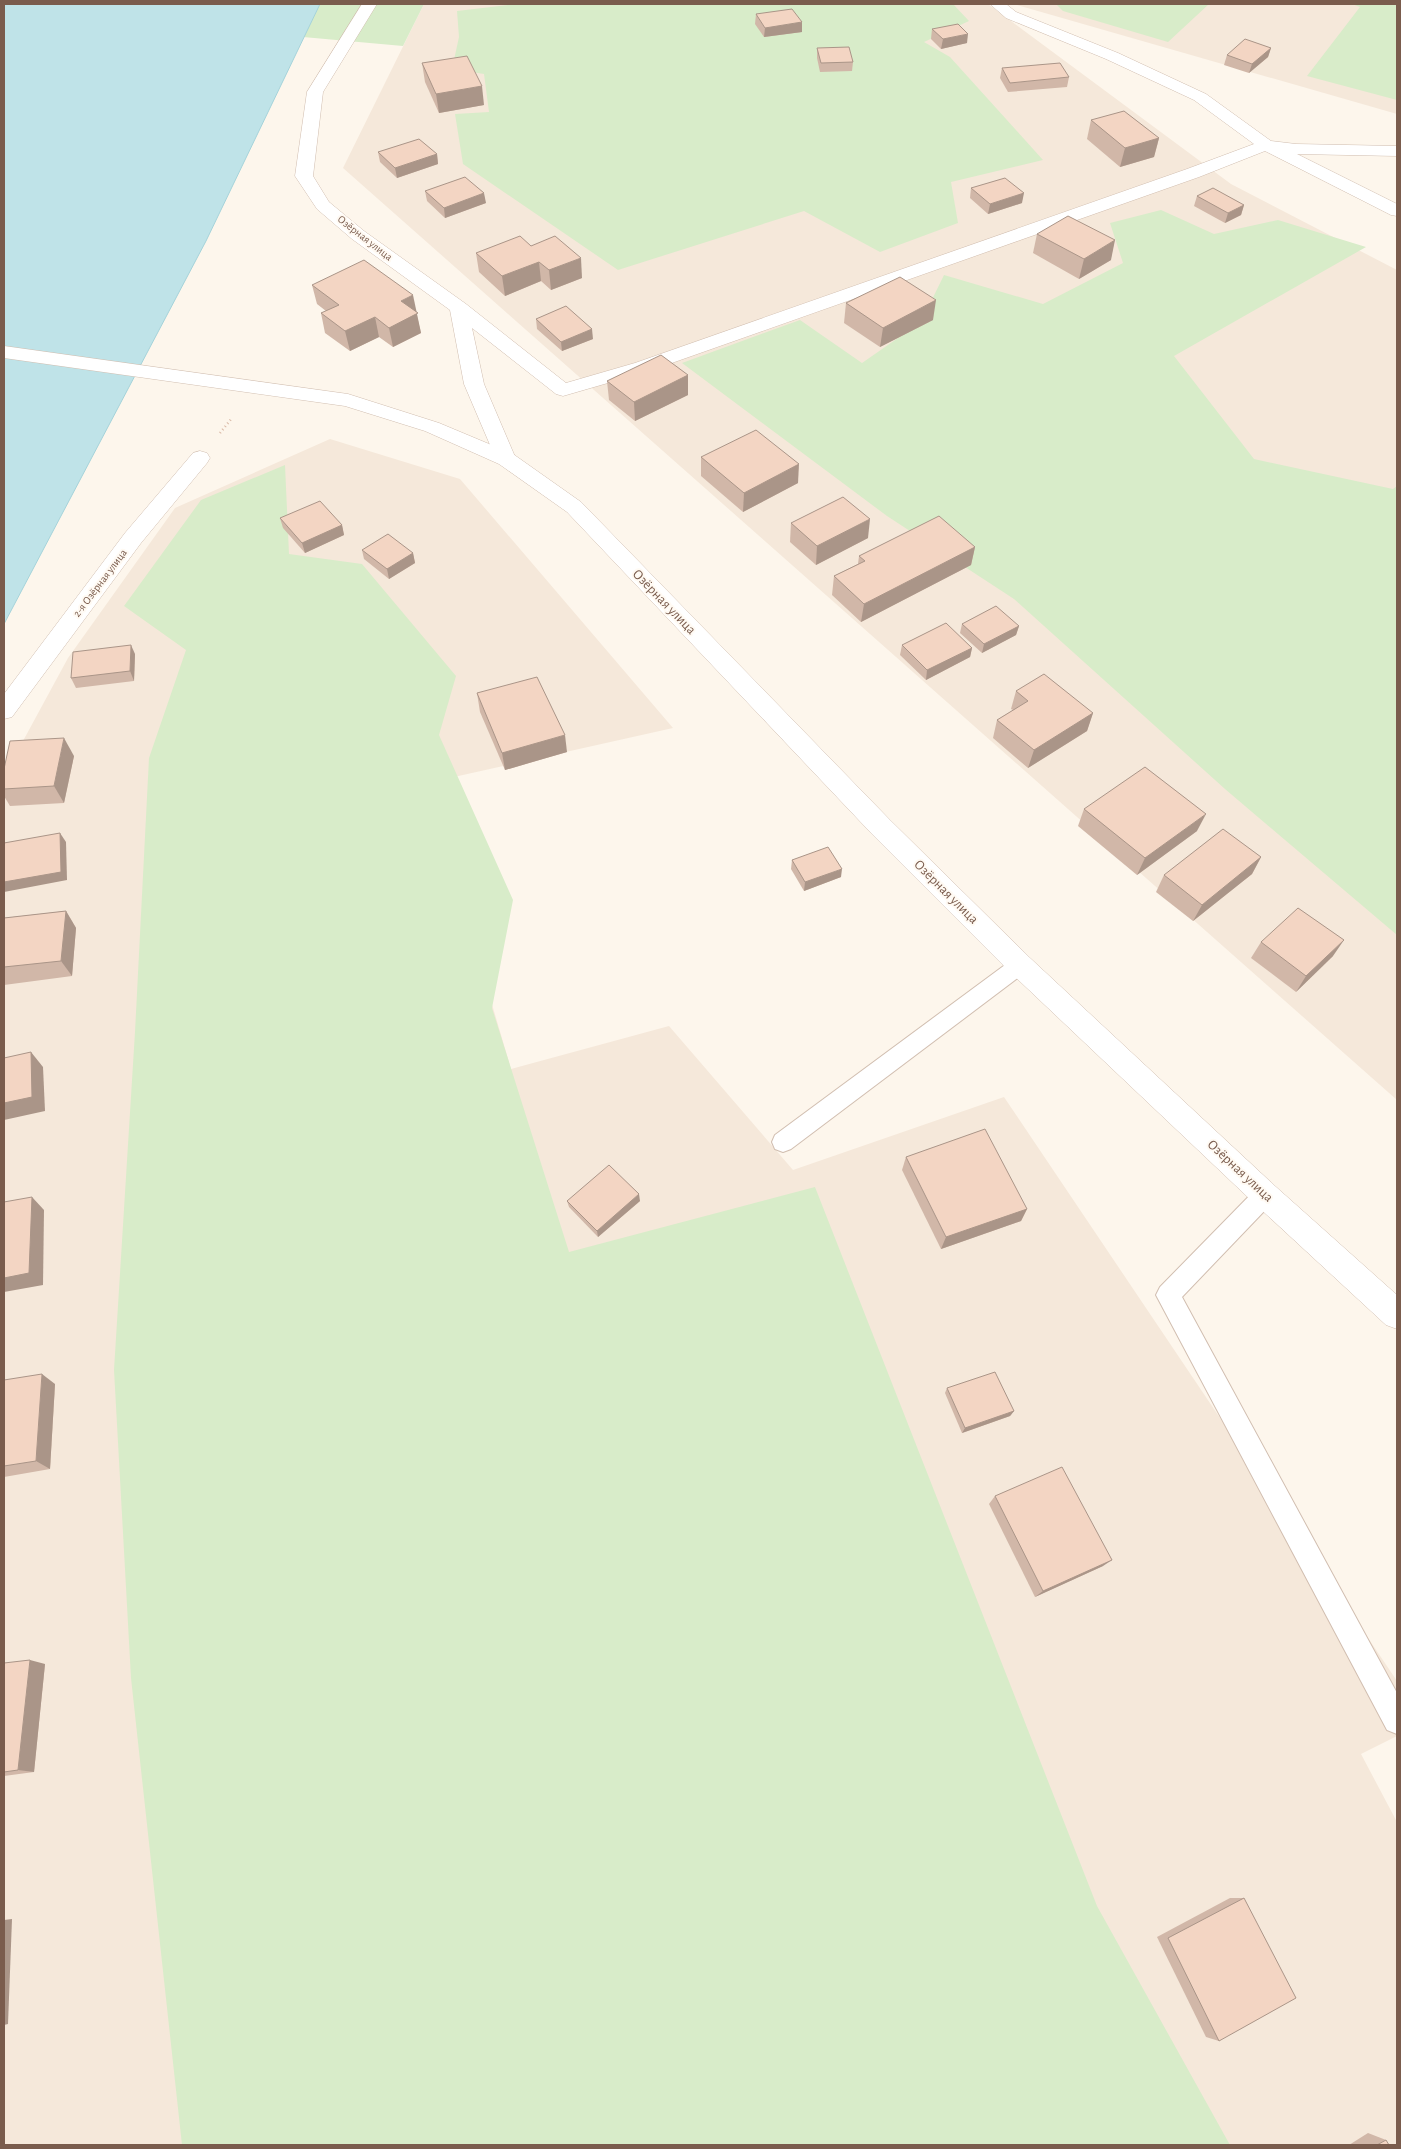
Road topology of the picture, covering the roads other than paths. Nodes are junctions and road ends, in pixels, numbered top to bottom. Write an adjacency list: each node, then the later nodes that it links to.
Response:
1 (369, 4): 6 (street, Озёрная улица)
2 (997, 4): 3 (street)
3 (1266, 146): 4 (street); 5 (street); 6 (street, Озёрная улица)
4 (1397, 151)
5 (1397, 211)
6 (459, 308): 9 (street)
7 (4, 352): 9 (street, Озёрная улица)
8 (200, 458): 10 (street, 2-я Озёрная улица)
9 (506, 459): 11 (street, Озёрная улица)
10 (4, 711)
11 (1020, 965): 12 (lane); 13 (street, Озёрная улица)
12 (783, 1142)
13 (1264, 1195): 14 (street, Озёрная улица); 15 (lane)
14 (1397, 1315)
15 (1397, 1720)

